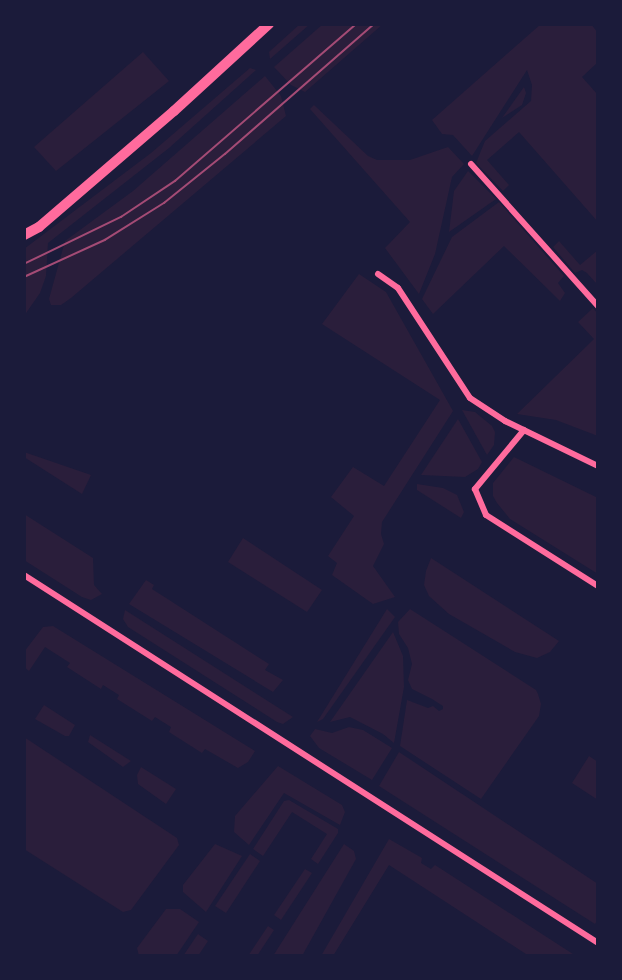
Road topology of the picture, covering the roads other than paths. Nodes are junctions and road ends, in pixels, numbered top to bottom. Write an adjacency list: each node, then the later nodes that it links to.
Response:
1 (269, 24): 3 (street)
2 (471, 165): 5 (street)
3 (24, 235)
4 (378, 274): 6 (street)
5 (598, 306)
6 (524, 430): 7 (street); 9 (street)
7 (598, 466)
8 (24, 575): 10 (street)
9 (598, 586)
10 (598, 943)

